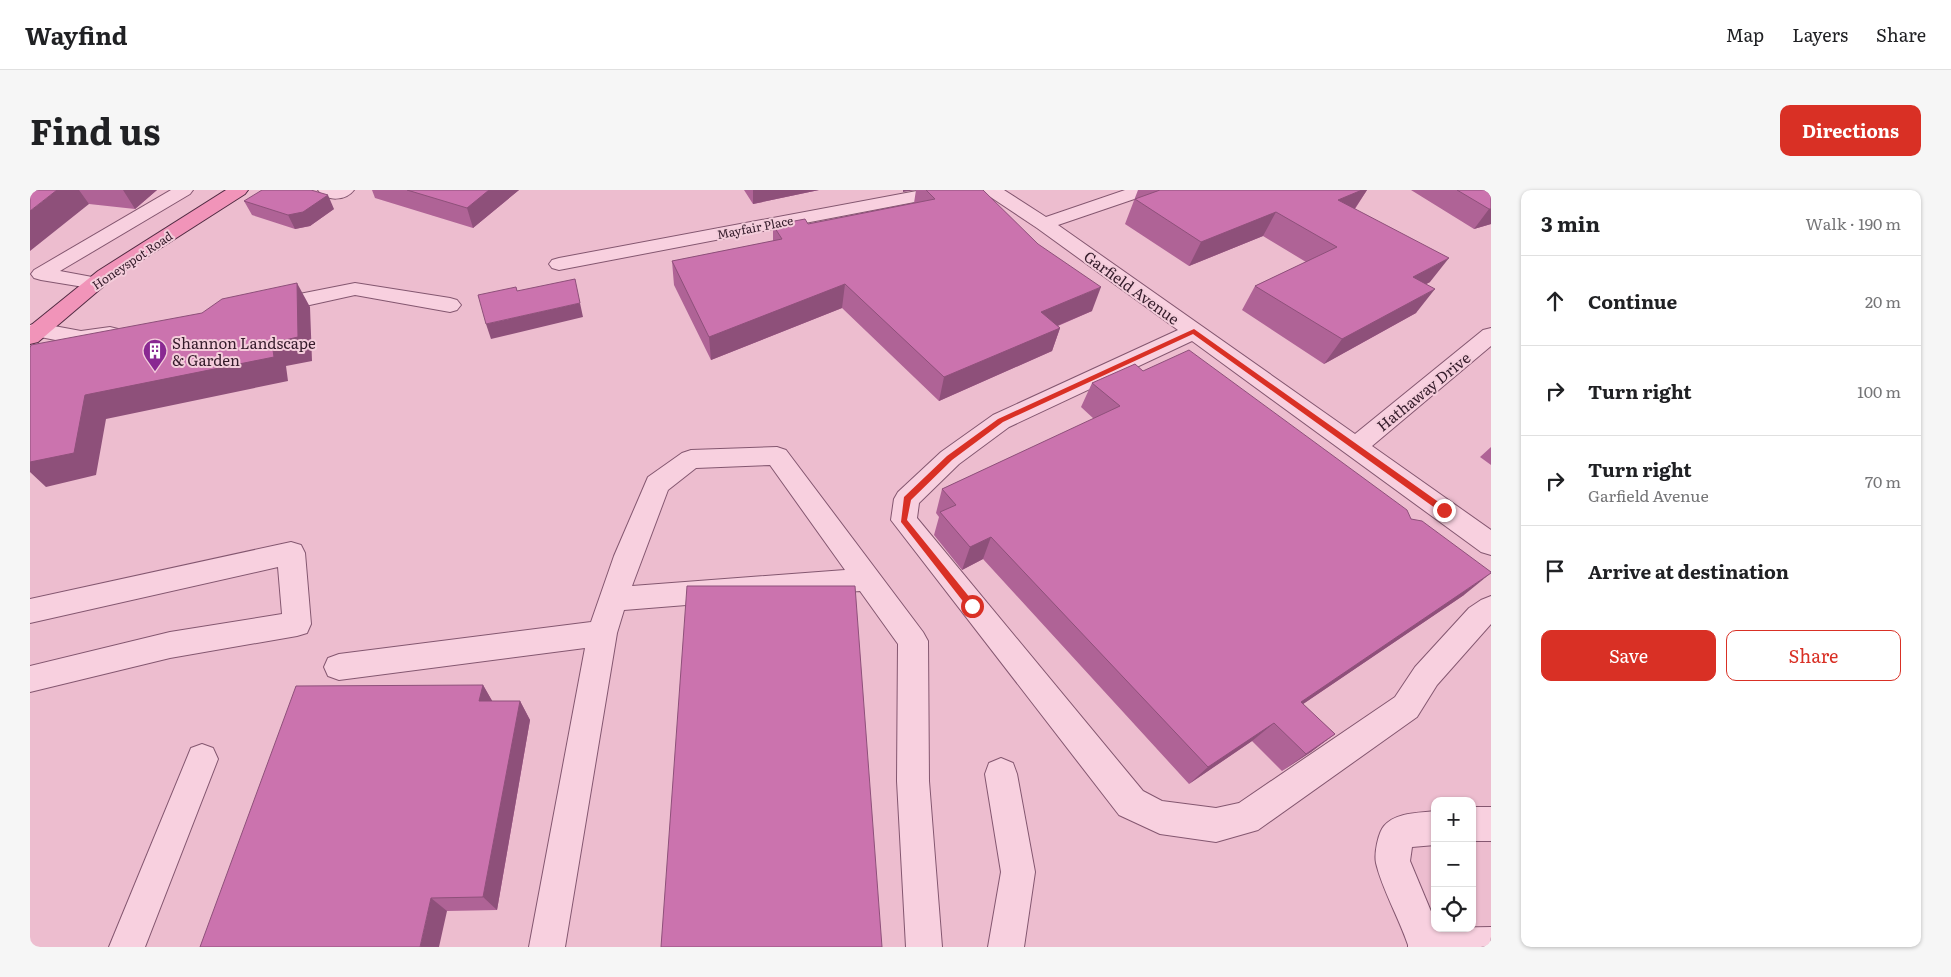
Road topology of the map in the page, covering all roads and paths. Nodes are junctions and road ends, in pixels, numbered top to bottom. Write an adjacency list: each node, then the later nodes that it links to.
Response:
1 (184, 190): 10 (street)
2 (239, 190): 11 (main road, Honeyspot Road)
3 (328, 190): 4 (street)
4 (345, 190)
5 (951, 190): 9 (street, Mayfair Place)
6 (992, 190): 8 (street, Garfield Avenue)
7 (1144, 190): 8 (street)
8 (1044, 224): 14 (street, Garfield Avenue)
9 (558, 264)
10 (36, 276): 11 (street)
11 (96, 283): 16 (main road, Honeyspot Road)
12 (450, 305): 13 (street)
13 (246, 312)
14 (1194, 331): 18 (street, Garfield Avenue); 24 (street)
15 (128, 332): 16 (street)
16 (34, 333)
17 (1491, 335): 18 (street, Hathaway Drive)
18 (1355, 447): 19 (street, Garfield Avenue)
19 (1444, 510): 20 (street); 21 (street, Garfield Avenue)
20 (1421, 522)
21 (1491, 544)
22 (868, 579): 23 (street); 23 (street); 38 (street)
23 (613, 599): 26 (street)
24 (1491, 608)
25 (30, 611): 28 (street)
26 (602, 633): 27 (street); 37 (street)
27 (339, 667)
28 (30, 678)
29 (202, 758): 36 (street)
30 (1001, 774): 39 (street)
31 (1476, 824): 32 (street)
32 (1491, 824)
33 (1431, 828): 35 (street)
34 (1491, 945): 35 (street)
35 (1427, 946)
36 (127, 947)
37 (547, 947)
38 (924, 947)
39 (1006, 947)

